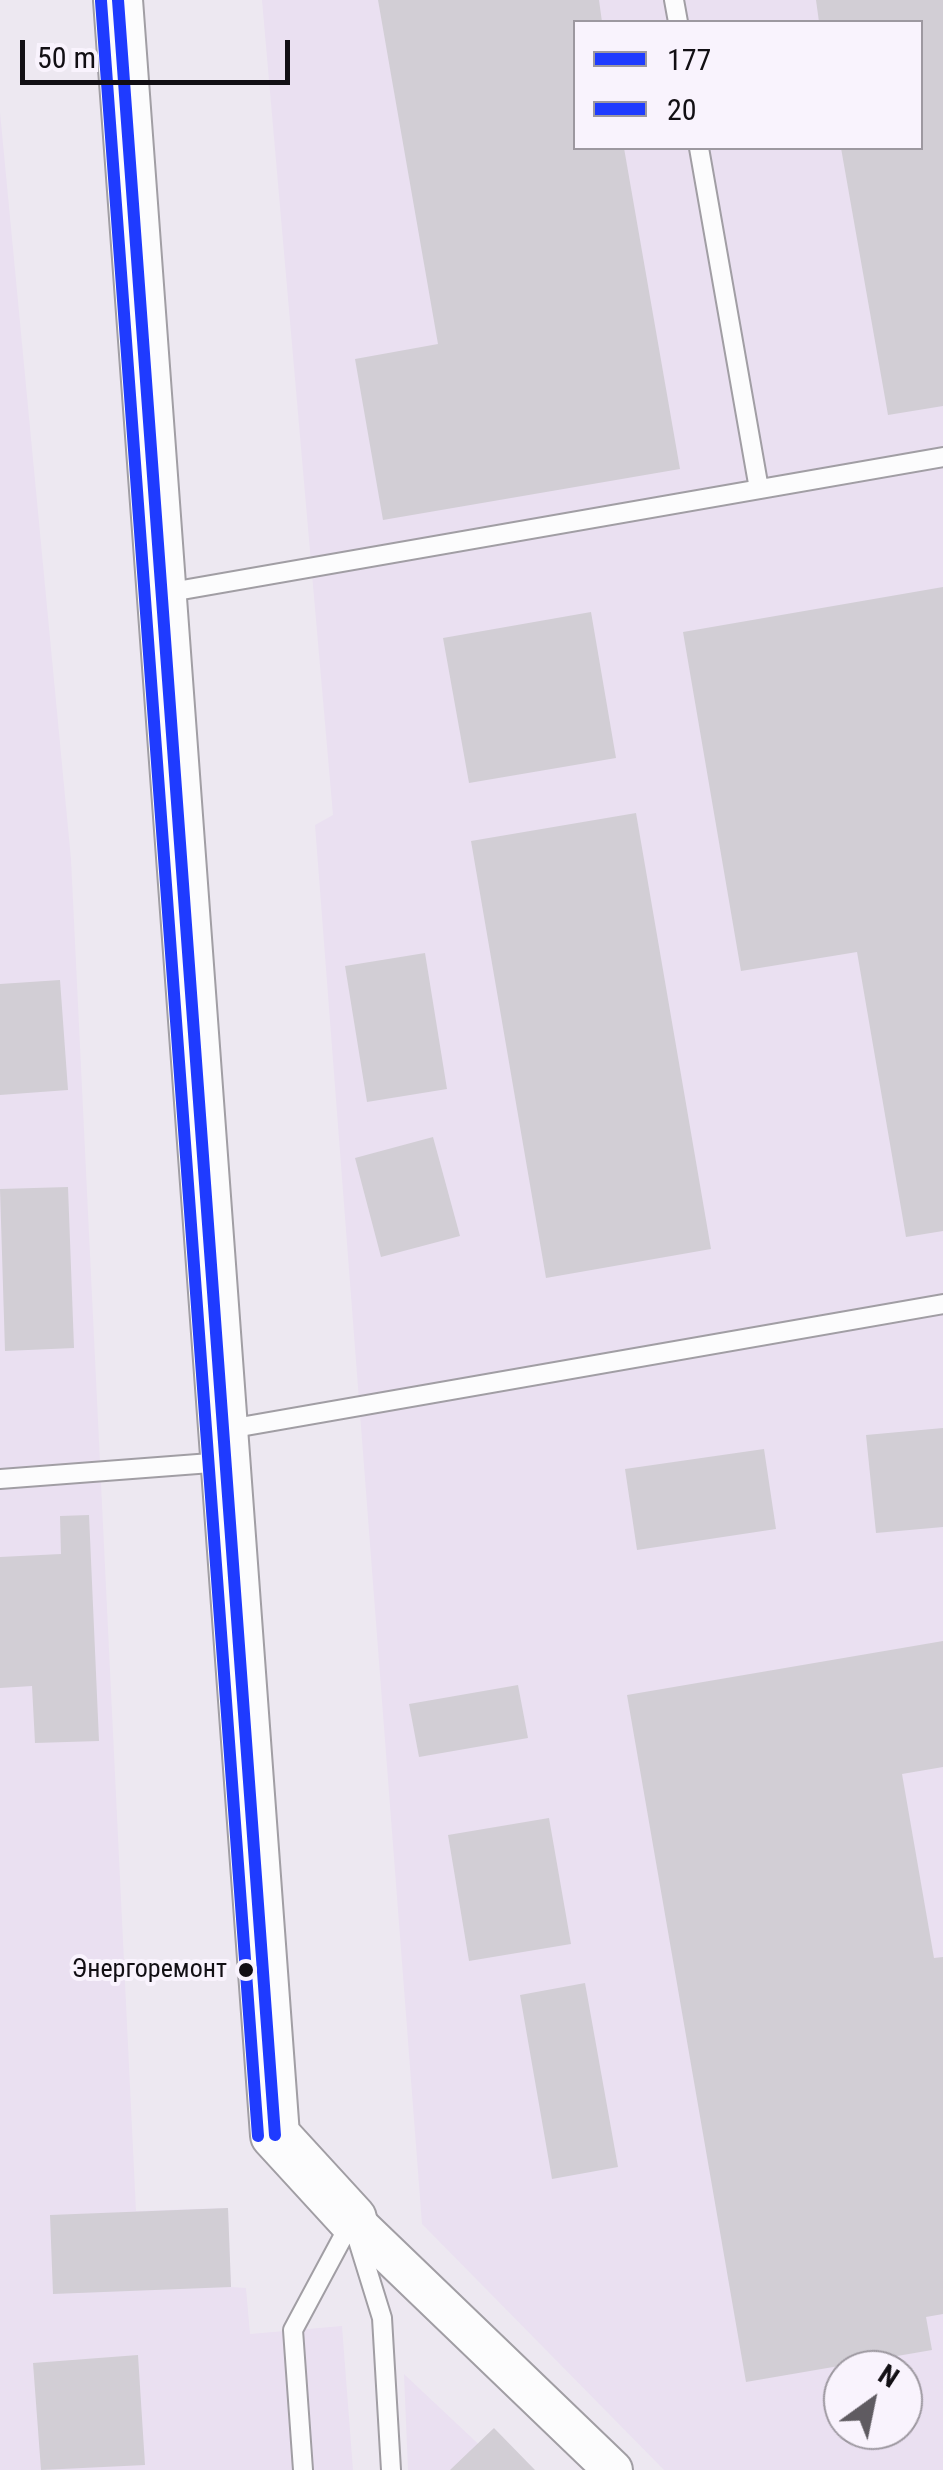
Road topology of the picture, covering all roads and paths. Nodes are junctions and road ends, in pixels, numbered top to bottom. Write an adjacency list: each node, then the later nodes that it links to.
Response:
1 (118, 0): 5 (street)
2 (700, 150): 4 (lane)
3 (943, 457): 4 (lane)
4 (759, 489): 5 (lane)
5 (161, 594): 7 (street)
6 (943, 1304): 7 (lane)
7 (224, 1446): 8 (lane); 9 (street)
8 (0, 1479)
9 (352, 2220): 10 (lane); 11 (lane); 12 (street)
10 (303, 2470)
11 (391, 2470)
12 (614, 2470)

